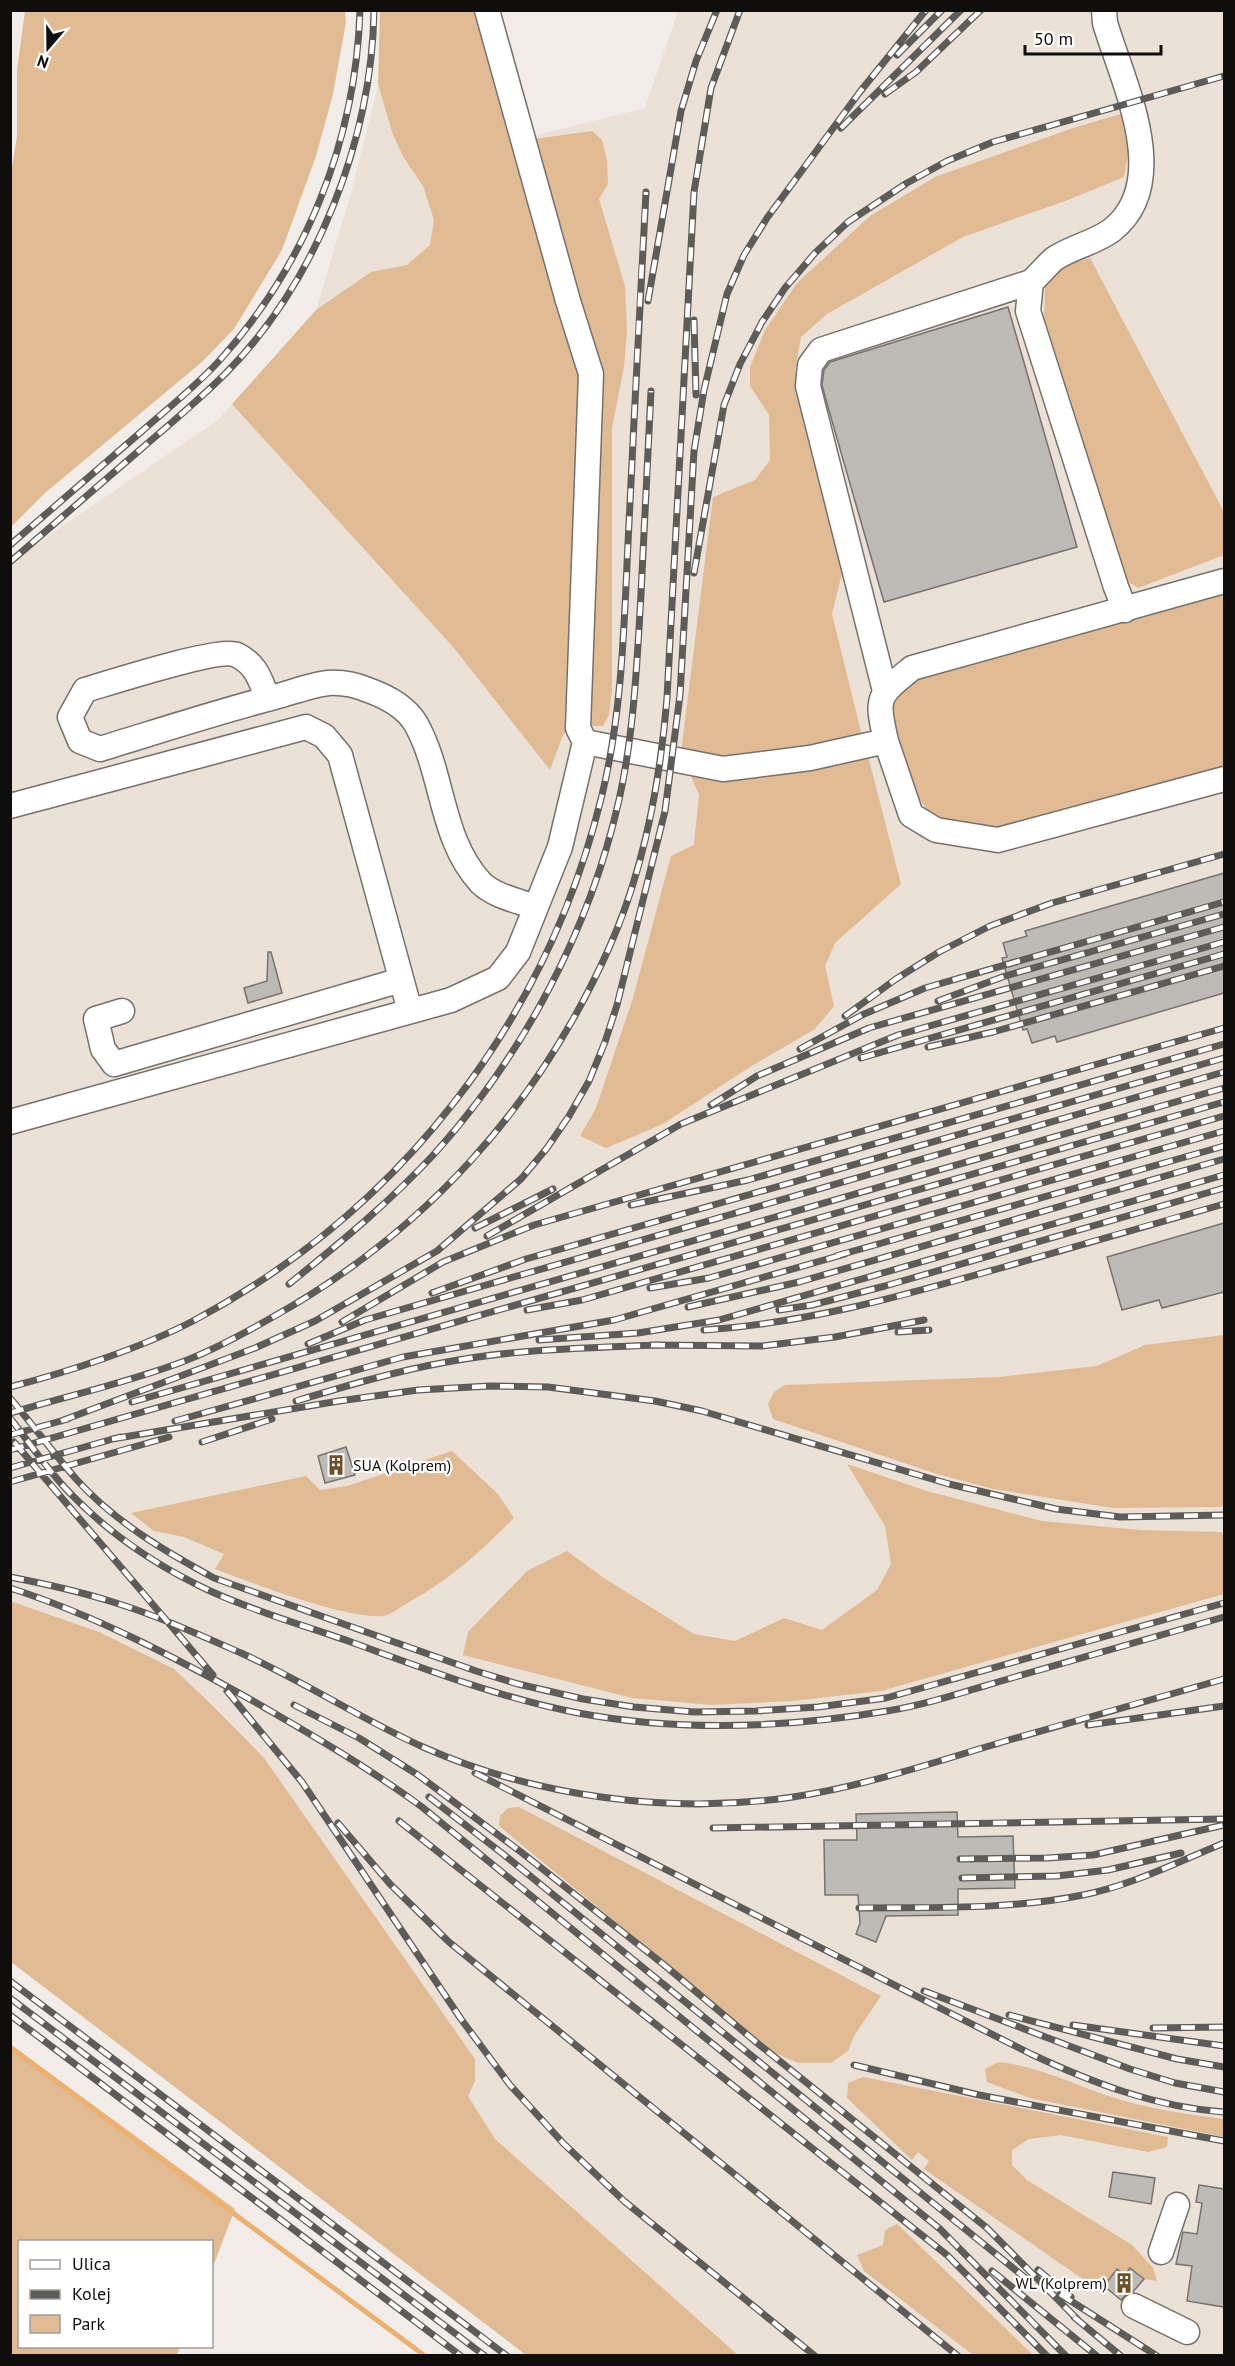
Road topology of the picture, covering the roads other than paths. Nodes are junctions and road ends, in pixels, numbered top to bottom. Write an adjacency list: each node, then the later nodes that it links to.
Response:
1 (487, 10): 9 (lane)
2 (1104, 10): 3 (lane)
3 (1031, 282): 5 (lane); 6 (lane)
4 (1224, 581): 5 (lane)
5 (1125, 610): 6 (lane)
6 (885, 691): 8 (lane)
7 (268, 699): 7 (lane); 12 (lane)
8 (886, 741): 9 (lane); 10 (lane)
9 (585, 742): 12 (lane)
10 (1224, 779)
11 (10, 806): 13 (lane)
12 (535, 907): 15 (lane)
13 (401, 980): 14 (lane); 15 (lane)
14 (122, 1011)
15 (410, 1011): 16 (lane)
16 (10, 1122)
17 (1177, 2205): 18 (lane)
18 (1161, 2252)
19 (1134, 2306): 20 (lane)
20 (1187, 2332)

